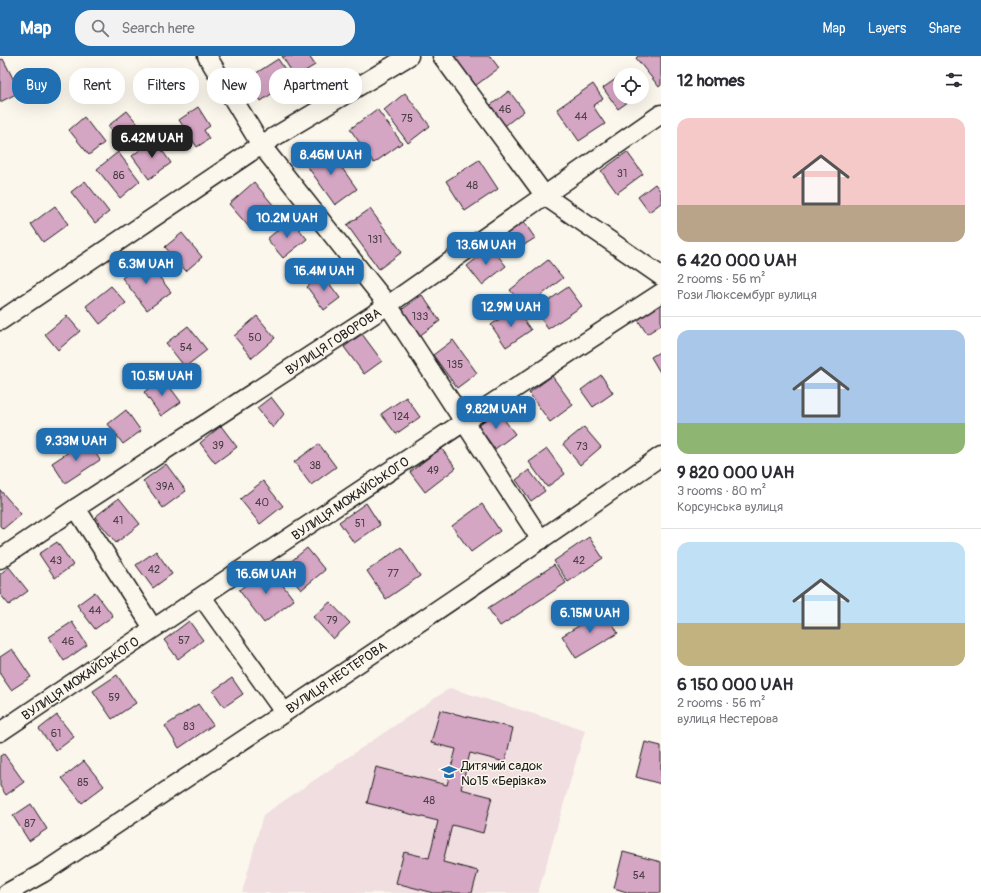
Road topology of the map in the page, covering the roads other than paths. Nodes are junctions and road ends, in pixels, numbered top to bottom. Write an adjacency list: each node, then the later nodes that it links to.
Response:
1 (207, 56): 5 (street)
2 (409, 56): 5 (street)
3 (442, 56): 6 (street)
4 (661, 114): 6 (street, ВУЛИЦЯ ГОВОРОВА)
5 (261, 145): 9 (street); 10 (street)
6 (545, 196): 7 (street); 9 (street, ВУЛИЦЯ ГОВОРОВА)
7 (661, 276)
8 (661, 293): 11 (street, ВУЛИЦЯ МОЖАЙСЬКОГО)
9 (388, 305): 11 (street); 13 (street, ВУЛИЦЯ ГОВОРОВА)
10 (0, 321)
11 (463, 422): 14 (street); 16 (street, ВУЛИЦЯ МОЖАЙСЬКОГО)
12 (661, 456): 14 (street, ВУЛИЦЯ НЕСТЕРОВА)
13 (76, 508): 15 (street, ВУЛИЦЯ ГОВОРОВА); 17 (street)
14 (541, 540): 18 (street, ВУЛИЦЯ НЕСТЕРОВА)
15 (0, 559)
16 (202, 597): 17 (street, ВУЛИЦЯ МОЖАЙСЬКОГО); 18 (street)
17 (153, 628): 19 (street, ВУЛИЦЯ МОЖАЙСЬКОГО)
18 (284, 712): 20 (street, ВУЛИЦЯ НЕСТЕРОВА)
19 (0, 732)
20 (7, 893)

